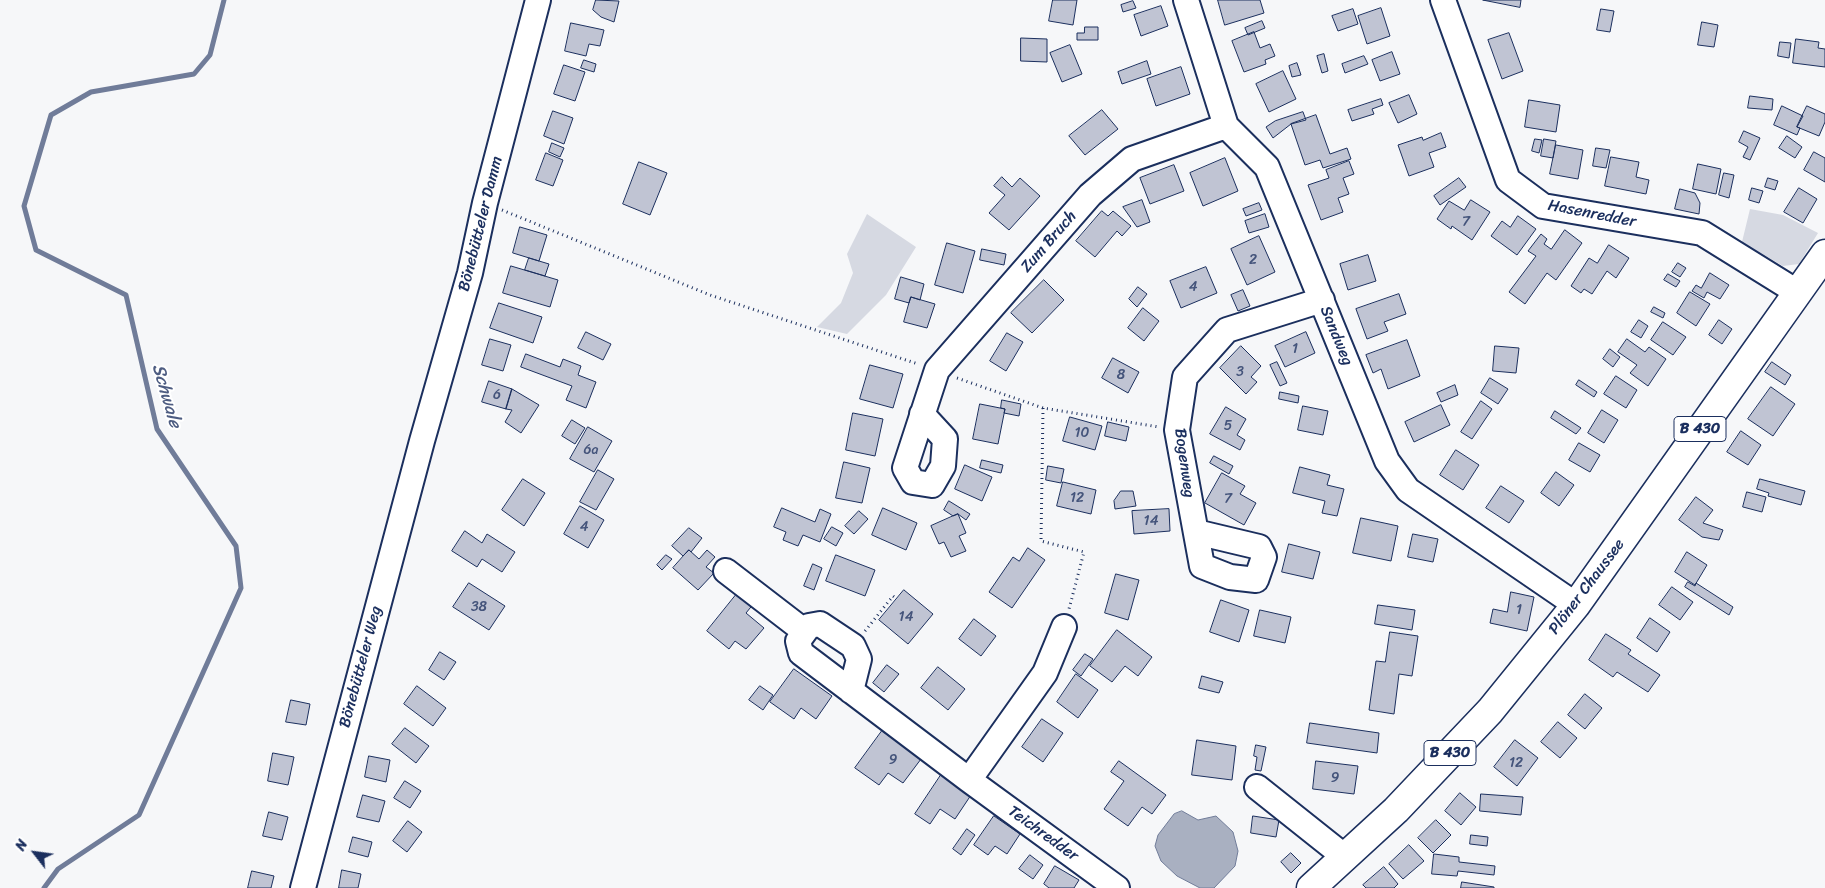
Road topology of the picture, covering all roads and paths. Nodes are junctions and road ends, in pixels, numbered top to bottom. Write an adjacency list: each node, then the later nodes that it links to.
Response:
1 (538, 0): 5 (street, Bönebütteler Damm)
2 (1186, 0): 4 (street, Sandweg)
3 (1443, 0): 7 (street, Hasenredder)
4 (1226, 126): 8 (street, Sandweg); 9 (street, Zum Bruch)
5 (485, 203): 9 (path); 13 (street, Bönebütteler Damm)
6 (1825, 254): 7 (main road, Plöner Chaussee / B 430)
7 (1797, 292): 17 (main road, Plöner Chaussee / B 430)
8 (1322, 300): 12 (street, Bogenweg); 17 (street, Sandweg)
9 (936, 370): 10 (path); 11 (street, Zum Bruch)
10 (1043, 408): 12 (path); 18 (path)
11 (922, 414)
12 (1177, 430): 14 (street, Bogenweg)
13 (420, 447): 25 (street, Bönebütteler Weg)
14 (1196, 532)
15 (726, 571): 19 (street)
16 (897, 599): 20 (path)
17 (1576, 605): 24 (main road, Plöner Chaussee / B 430)
18 (1064, 627): 22 (street)
19 (804, 631): 20 (street); 21 (street, Teichredder)
20 (853, 646): 21 (street)
21 (851, 691): 22 (street, Teichredder)
22 (969, 780): 26 (street, Teichredder)
23 (1257, 787): 24 (street)
24 (1345, 856): 27 (main road, Plöner Chaussee / B 430)
25 (303, 888)
26 (1117, 888)
27 (1311, 888)

